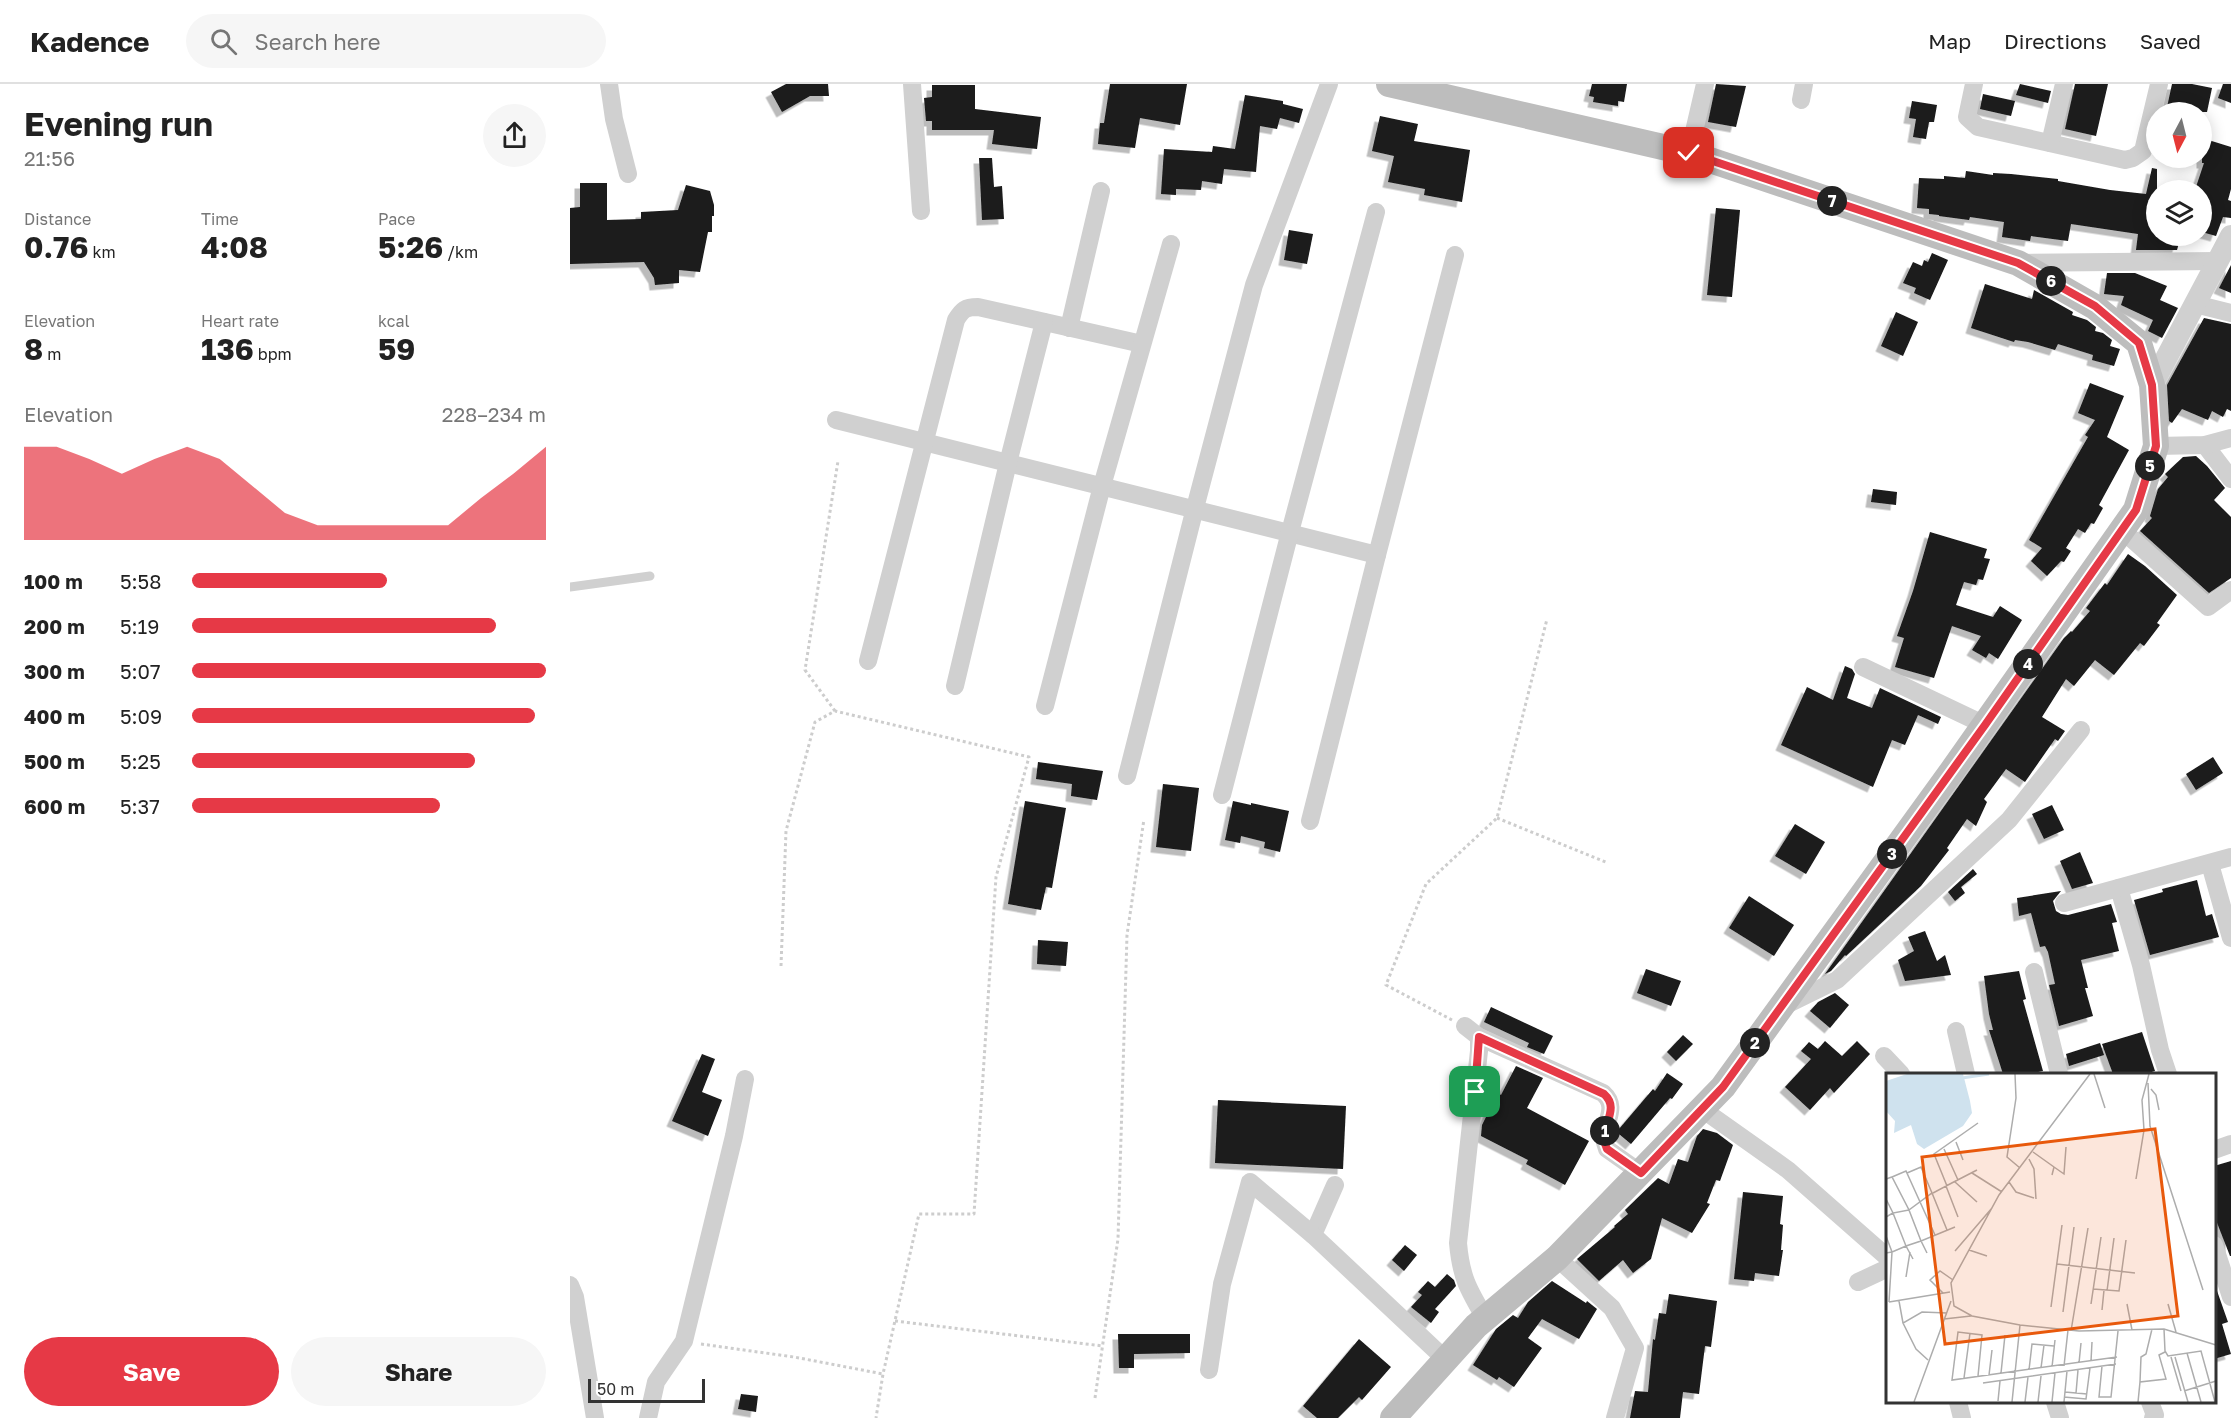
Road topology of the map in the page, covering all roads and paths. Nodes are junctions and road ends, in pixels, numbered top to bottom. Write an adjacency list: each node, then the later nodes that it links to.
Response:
1 (609, 84): 11 (street)
2 (912, 84): 13 (street)
3 (1329, 84): 35 (street)
4 (1389, 84): 10 (main road)
5 (1705, 84): 10 (street)
6 (1974, 84): 9 (street)
7 (2064, 84): 9 (street)
8 (2158, 84): 9 (street)
9 (2050, 143)
10 (1689, 153): 19 (main road)
11 (628, 174)
12 (1101, 191): 23 (street)
13 (921, 211)
14 (1376, 212): 37 (street)
15 (2231, 236): 18 (street)
16 (1171, 244): 24 (street)
17 (1455, 255): 38 (street)
18 (2218, 261): 19 (street); 20 (street)
19 (2018, 263): 25 (main road)
20 (2195, 304): 21 (street); 25 (street)
21 (2231, 313)
22 (1044, 322): 23 (street); 28 (street); 32 (street)
23 (1069, 328): 24 (street)
24 (1142, 344): 34 (street)
25 (2152, 385): 30 (main road)
26 (836, 420): 28 (street)
27 (2231, 438): 29 (street)
28 (924, 442): 32 (street); 43 (street)
29 (2205, 445): 30 (street); 33 (street)
30 (2156, 446): 36 (main road)
31 (838, 461): 47 (path)
32 (1008, 462): 34 (street); 45 (street)
33 (2231, 479)
34 (1102, 486): 35 (street); 46 (street)
35 (1195, 508): 37 (street); 50 (street)
36 (2122, 530): 41 (street); 48 (main road)
37 (1290, 532): 38 (street); 51 (street)
38 (1377, 555): 54 (street)
39 (650, 576): 40 (lane)
40 (570, 587)
41 (2231, 590)
42 (1547, 619): 52 (path)
43 (868, 661)
44 (1863, 667): 48 (street)
45 (955, 686)
46 (1045, 706)
47 (834, 711): 61 (path); 86 (path)
48 (1985, 725): 63 (main road)
49 (2081, 730): 63 (street)
50 (1127, 776)
51 (1222, 795)
52 (1497, 818): 56 (path); 64 (path)
53 (1144, 819): 88 (path)
54 (1310, 821)
55 (2231, 857): 57 (street)
56 (1608, 863)
57 (2210, 864): 58 (street); 60 (street)
58 (2120, 888): 59 (street); 70 (street)
59 (2064, 903)
60 (2231, 938)
61 (781, 966)
62 (2034, 972): 69 (street)
63 (1781, 1007): 72 (main road)
64 (1472, 1031): 75 (street); 85 (street)
65 (1956, 1031): 68 (street)
66 (1884, 1056): 67 (street)
67 (1900, 1073)
68 (1966, 1073)
69 (2059, 1073)
70 (2168, 1073)
71 (745, 1079): 87 (street)
72 (1702, 1109): 75 (main road); 79 (street)
73 (2231, 1144): 74 (street)
74 (2216, 1149)
75 (1641, 1173): 80 (main road)
76 (1335, 1185): 77 (street)
77 (1313, 1235): 89 (street); 90 (street)
78 (2216, 1251): 84 (street)
79 (1886, 1257)
80 (1557, 1258): 85 (main road); 100 (street)
81 (1886, 1268): 82 (street)
82 (1858, 1282)
83 (570, 1285): 96 (street)
84 (2231, 1297)
85 (1485, 1318): 89 (main road)
86 (895, 1321): 88 (path); 91 (path)
87 (684, 1341): 91 (path); 97 (street)
88 (1103, 1346): 92 (path)
89 (1446, 1360): 99 (main road)
90 (1209, 1370)
91 (883, 1374): 98 (path)
92 (1095, 1398)
93 (1958, 1403): 101 (street)
94 (2056, 1403): 102 (street)
95 (2151, 1403): 103 (street)
96 (596, 1418)
97 (648, 1418)
98 (876, 1418)
99 (1393, 1418)
100 (1615, 1418)
101 (1962, 1418)
102 (2060, 1418)
103 (2153, 1418)

